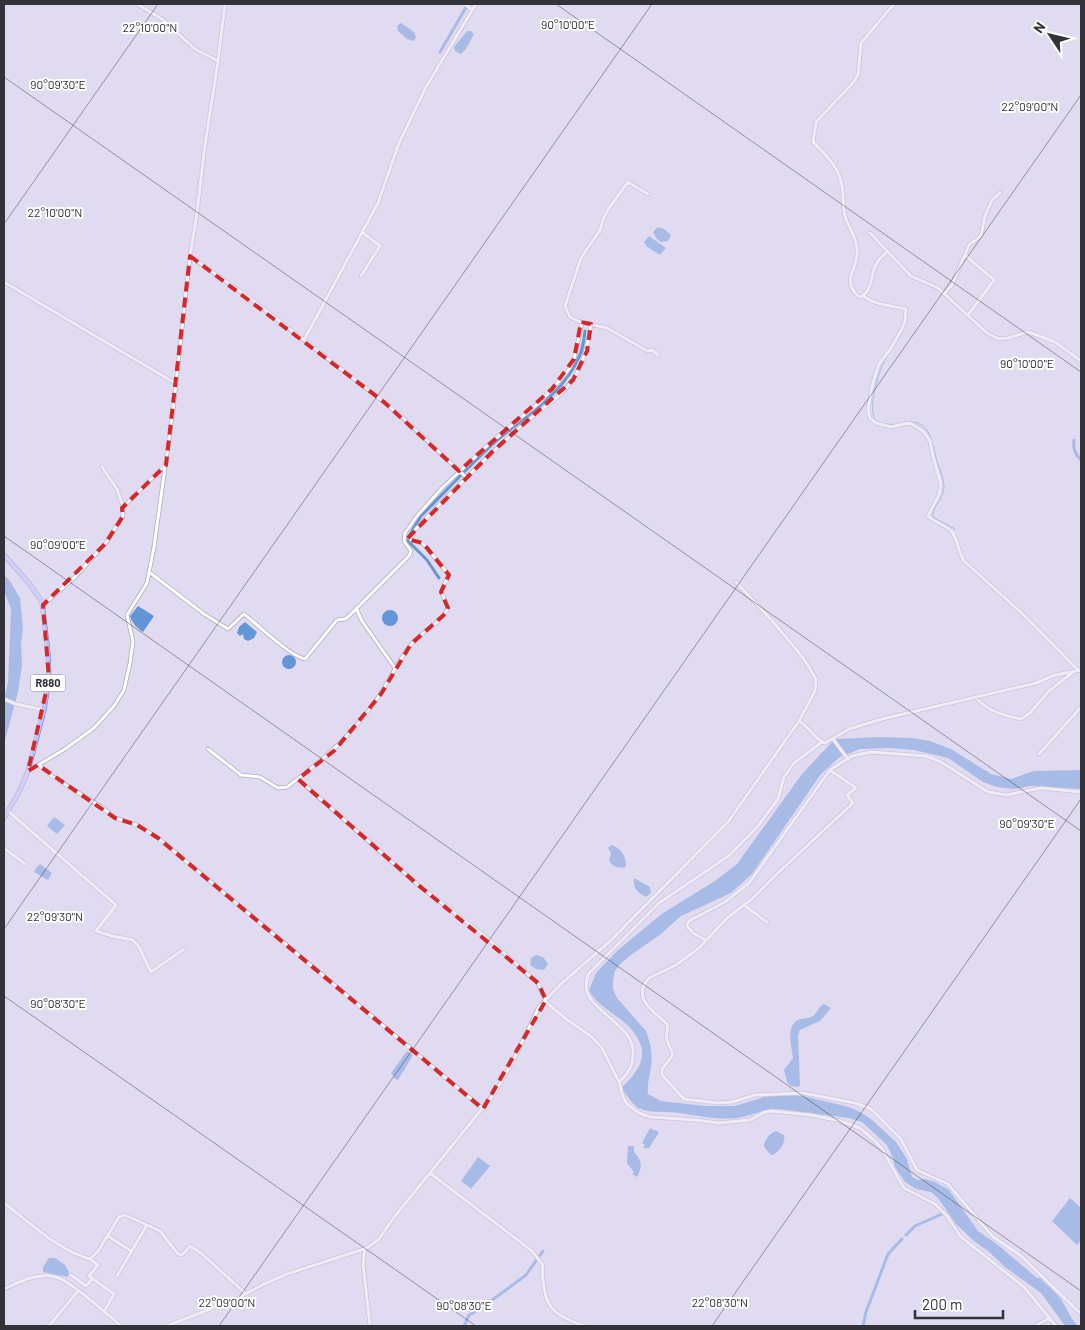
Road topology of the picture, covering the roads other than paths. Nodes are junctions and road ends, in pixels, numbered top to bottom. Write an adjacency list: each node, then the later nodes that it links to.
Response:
1 (137, 4): 7 (street)
2 (225, 4): 7 (street)
3 (465, 4): 6 (street)
4 (476, 4): 6 (street)
5 (894, 4): 18 (street)
6 (472, 10): 10 (street)
7 (218, 61): 14 (street)
8 (1000, 192): 13 (street)
9 (648, 194): 20 (street)
10 (362, 232): 15 (street); 22 (street)
11 (870, 233): 12 (street)
12 (888, 252): 17 (street); 18 (street)
13 (965, 254): 17 (street); 19 (street)
14 (190, 256): 22 (street); 25 (street)
15 (361, 276)
16 (4, 282): 25 (street)
17 (944, 294): 19 (street)
18 (863, 296): 37 (street)
19 (968, 315): 24 (street)
20 (581, 322): 21 (street); 28 (street)
21 (591, 324): 23 (street); 29 (street)
22 (304, 340): 28 (street)
23 (658, 355)
24 (1081, 361)
25 (175, 383): 26 (street)
26 (166, 465): 30 (street); 32 (street)
27 (102, 468): 30 (street)
28 (460, 471): 29 (street); 35 (street)
29 (467, 478): 36 (street)
30 (123, 508): 34 (street)
31 (4, 555): 34 (main road, R880)
32 (149, 572): 35 (street); 48 (street)
33 (736, 582): 42 (street)
34 (43, 605): 41 (main road, R880)
35 (356, 608): 36 (street)
36 (396, 668): 51 (street)
37 (1078, 670): 38 (street); 38 (street)
38 (975, 697): 43 (street)
39 (4, 699): 41 (street)
40 (1081, 708): 46 (street)
41 (44, 710): 50 (main road, R880)
42 (799, 721): 44 (street); 61 (street)
43 (832, 738): 44 (street); 47 (street)
44 (822, 742): 62 (street)
45 (208, 749): 51 (street)
46 (1039, 754)
47 (847, 758): 49 (street); 52 (street)
48 (40, 764): 50 (street); 63 (street)
49 (830, 770): 57 (street); 59 (street)
50 (28, 771): 53 (main road, R880)
51 (298, 779): 61 (street)
52 (1081, 792)
53 (8, 811): 54 (main road, R880); 60 (street)
54 (4, 818)
55 (4, 848): 56 (street)
56 (25, 864)
57 (744, 906): 58 (street); 59 (street)
58 (767, 922)
59 (706, 940): 78 (street)
60 (184, 948)
61 (546, 1000): 62 (street); 63 (street)
62 (619, 1082): 79 (street)
63 (483, 1108): 64 (street)
64 (430, 1173): 68 (street); 84 (street)
65 (4, 1203): 70 (street)
66 (146, 1225): 67 (street); 69 (street); 76 (street)
67 (108, 1236): 69 (street); 70 (street)
68 (364, 1248): 76 (street); 83 (street)
69 (131, 1251): 72 (street)
70 (90, 1259): 73 (street)
71 (71, 1275): 73 (street)
72 (117, 1276)
73 (93, 1278): 77 (street)
74 (4, 1289): 75 (street)
75 (78, 1291): 77 (street); 80 (street)
76 (245, 1293): 82 (street)
77 (104, 1312): 81 (street)
78 (1081, 1314)
79 (1052, 1321): 85 (street); 86 (street)
80 (49, 1326)
81 (121, 1326)
82 (167, 1326)
83 (370, 1326)
84 (584, 1326)
85 (1035, 1326)
86 (1056, 1326)

